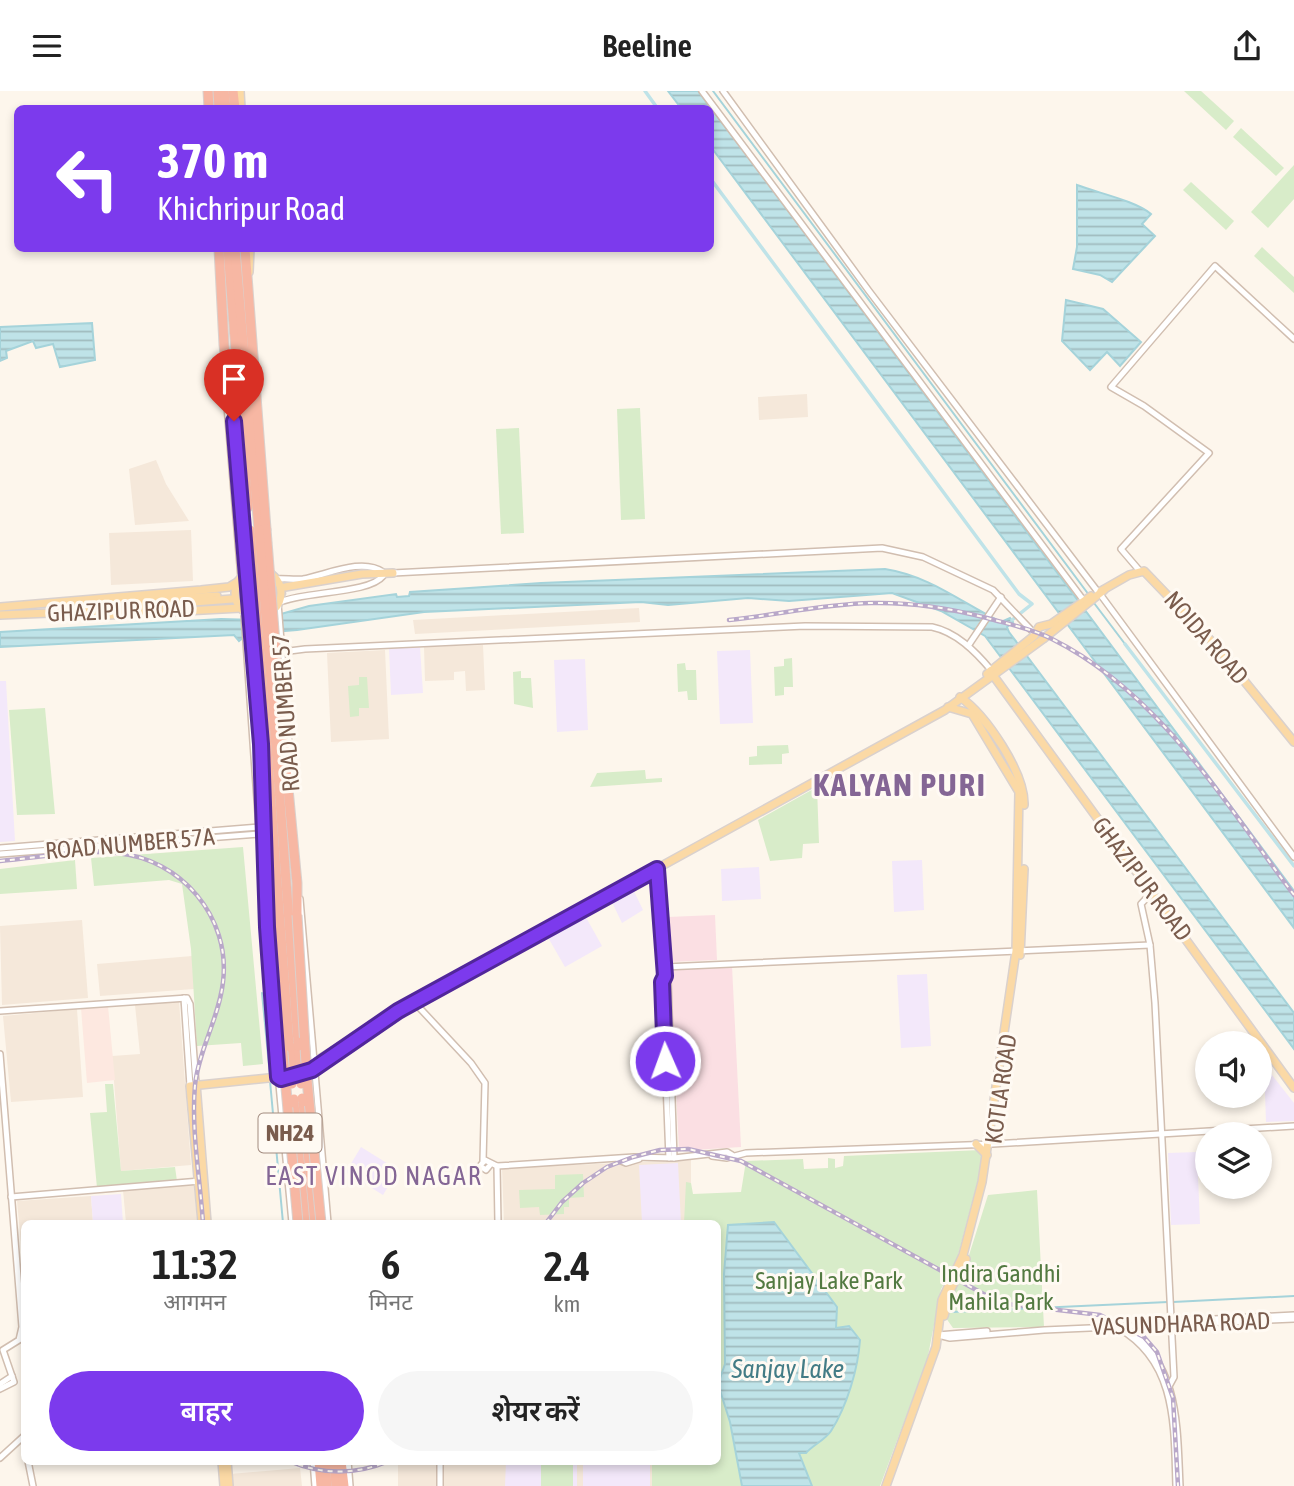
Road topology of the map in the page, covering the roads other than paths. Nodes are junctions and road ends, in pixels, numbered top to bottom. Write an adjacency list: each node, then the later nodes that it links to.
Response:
1 (702, 91): 3 (street)
2 (723, 91): 23 (street)
3 (713, 105)
4 (714, 107): 23 (street)
5 (219, 252): 9 (highway)
6 (228, 252): 14 (highway)
7 (235, 252): 14 (highway)
8 (247, 252): 10 (highway)
9 (222, 298): 13 (highway); 14 (highway)
10 (250, 310): 12 (highway); 14 (highway)
11 (1294, 339): 16 (street)
12 (254, 359): 15 (highway); 19 (street)
13 (227, 377): 15 (highway); 20 (street)
14 (245, 417): 15 (highway)
15 (255, 530): 35 (highway, bridge); 35 (highway, bridge)
16 (1139, 570): 23 (main road); 39 (main road, NOIDA ROAD)
17 (393, 573): 18 (main road); 22 (street)
18 (383, 574): 19 (street); 21 (main road); 25 (street)
19 (274, 577): 20 (main road); 25 (main road)
20 (240, 580): 24 (main road, GHAZIPUR ROAD); 27 (main road)
21 (286, 589)
22 (1001, 597): 30 (street); 31 (street)
23 (1092, 598): 30 (main road); 45 (street)
24 (75, 602): 26 (main road, GHAZIPUR ROAD); 28 (main road)
25 (279, 606): 27 (main road); 32 (street, ROAD NUMBER 57)
26 (0, 607)
27 (243, 611): 28 (main road, GHAZIPUR ROAD); 33 (street, bridge)
28 (75, 612): 29 (main road, GHAZIPUR ROAD)
29 (0, 615)
30 (1036, 635): 34 (main road)
31 (968, 646): 32 (street); 34 (street)
32 (282, 651): 33 (street); 40 (street, ROAD NUMBER 57)
33 (247, 661): 41 (street)
34 (993, 672): 36 (main road); 48 (main road, GHAZIPUR ROAD)
35 (268, 695): 40 (highway); 42 (highway); 64 (highway, bridge)
36 (960, 697): 37 (main road); 38 (main road, KOTLA ROAD)
37 (948, 708): 38 (main road); 46 (main road)
38 (970, 710): 51 (main road, KOTLA ROAD)
39 (1294, 742)
40 (291, 824): 47 (highway)
41 (259, 831): 42 (street); 43 (street, ROAD NUMBER 57A); 44 (street, ROAD NUMBER 57A)
42 (264, 847): 49 (highway)
43 (0, 848)
44 (0, 854)
45 (1294, 857)
46 (657, 869): 52 (street); 53 (main road)
47 (297, 883): 55 (street); 81 (highway, NH24, bridge)
48 (1153, 891): 50 (street); 60 (main road, GHAZIPUR ROAD); 62 (main road, GHAZIPUR ROAD)
49 (267, 897): 56 (street); 78 (highway, NH24, bridge)
50 (1150, 945): 51 (street); 68 (street)
51 (1018, 951): 52 (street); 70 (main road, KOTLA ROAD)
52 (664, 967): 72 (street)
53 (415, 1003): 58 (main road); 73 (street)
54 (0, 1011): 61 (street)
55 (313, 1039): 56 (street); 58 (street)
56 (275, 1042): 59 (street)
57 (0, 1055): 63 (street)
58 (314, 1066): 59 (main road); 65 (street)
59 (272, 1077): 61 (main road); 66 (street)
60 (1294, 1081)
61 (193, 1085): 74 (main road)
62 (1294, 1088)
63 (2, 1096): 75 (street)
64 (298, 1100): 79 (highway); 80 (highway)
65 (317, 1100): 66 (street); 82 (street)
66 (281, 1104): 77 (street)
67 (1294, 1126): 68 (street)
68 (1161, 1134): 70 (street); 86 (street)
69 (976, 1144): 70 (street); 71 (main road); 72 (street)
70 (991, 1144): 71 (main road, KOTLA ROAD); 89 (main road, KOTLA ROAD)
71 (987, 1155): 89 (main road, KOTLA ROAD)
72 (671, 1158): 73 (street)
73 (494, 1165): 83 (street)
74 (201, 1181): 75 (street); 76 (main road)
75 (11, 1197): 84 (street)
76 (204, 1220)
77 (292, 1220)
78 (298, 1220)
79 (305, 1220)
80 (315, 1220)
81 (321, 1220)
82 (328, 1220)
83 (498, 1220)
84 (21, 1315)
85 (1294, 1317): 86 (street, VASUNDHARA ROAD)
86 (1171, 1324): 87 (street, VASUNDHARA ROAD); 92 (street)
87 (1125, 1328): 89 (street, VASUNDHARA ROAD); 89 (street, VASUNDHARA ROAD); 92 (street)
88 (21, 1331): 90 (street)
89 (941, 1335): 116 (main road, KOTLA ROAD)
90 (13, 1379): 91 (street); 93 (street)
91 (0, 1384)
92 (1169, 1387): 117 (street); 117 (street)
93 (0, 1389)
94 (21, 1439): 95 (street)
95 (0, 1458)
96 (29, 1465): 106 (street)
97 (222, 1465): 107 (main road)
98 (228, 1465): 108 (main road)
99 (313, 1465): 109 (street)
100 (319, 1465): 110 (highway)
101 (325, 1465): 111 (highway)
102 (334, 1465): 112 (highway)
103 (341, 1465): 113 (highway)
104 (348, 1465): 114 (street)
105 (440, 1465): 115 (street)
106 (33, 1486)
107 (224, 1486)
108 (229, 1486)
109 (314, 1486)
110 (321, 1486)
111 (327, 1486)
112 (336, 1486)
113 (344, 1486)
114 (350, 1486)
115 (440, 1486)
116 (888, 1486)
117 (1178, 1486)

